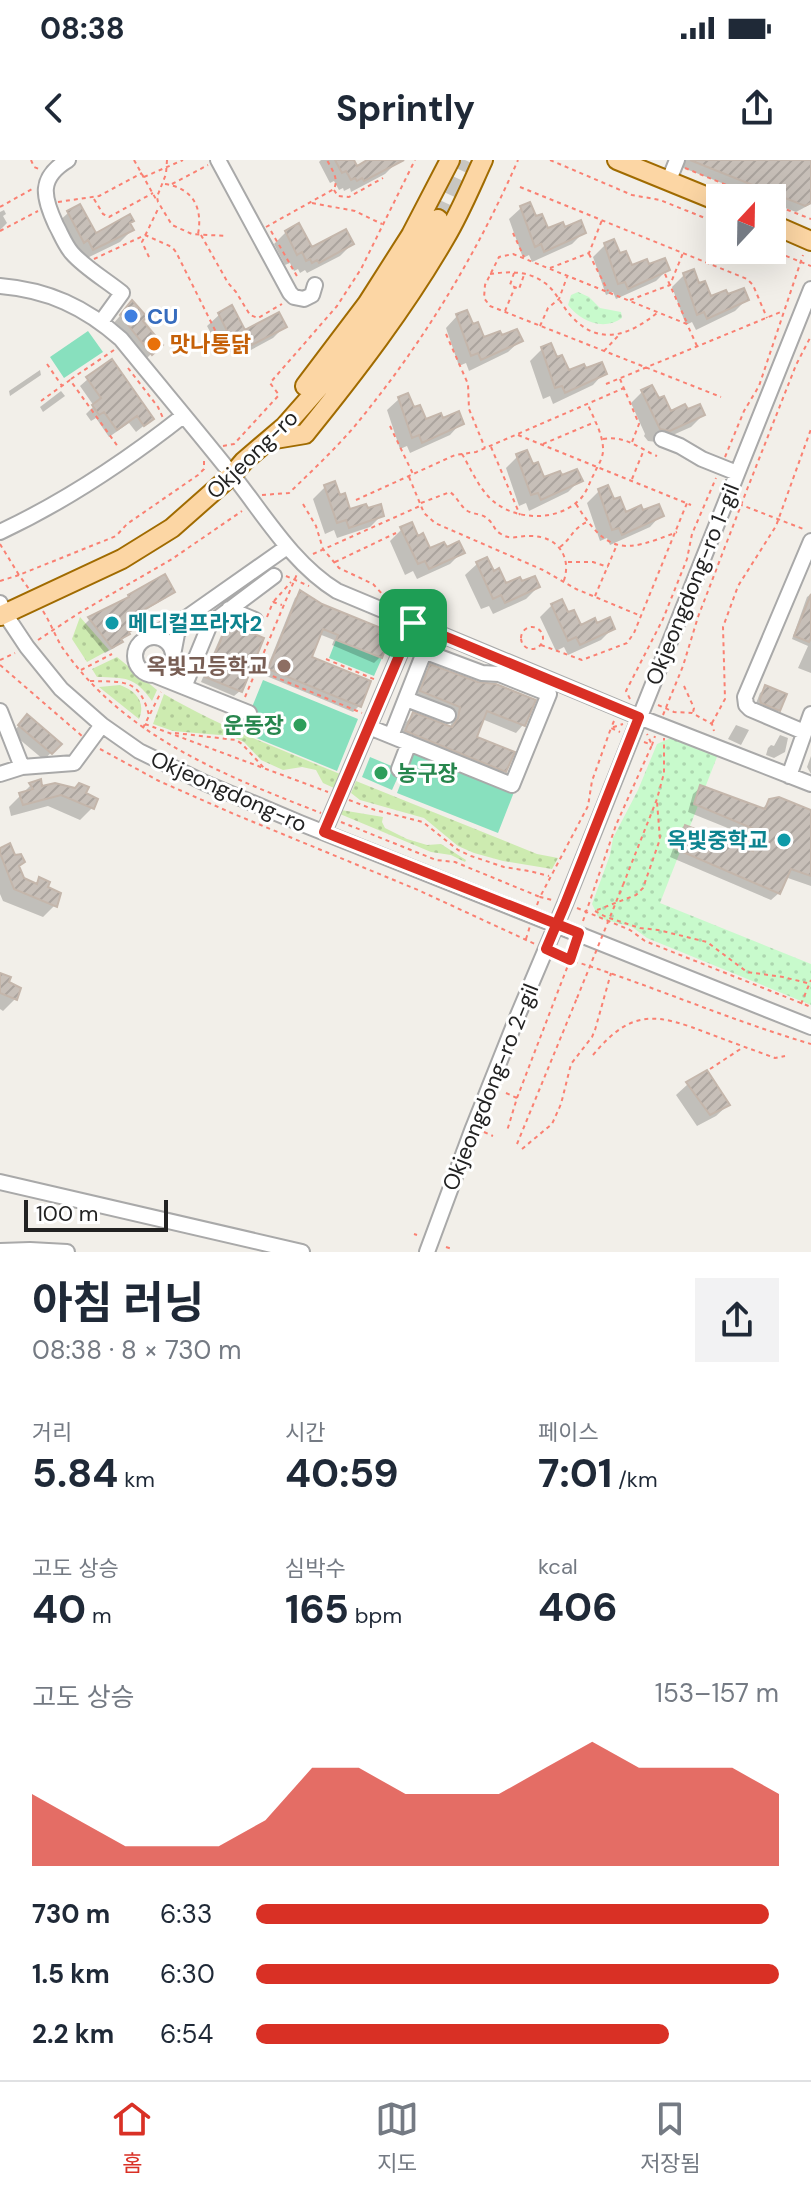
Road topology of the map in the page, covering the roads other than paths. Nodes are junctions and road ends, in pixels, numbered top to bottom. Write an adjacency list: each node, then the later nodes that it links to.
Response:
1 (68, 160): 16 (street)
2 (450, 160): 7 (main road)
3 (483, 160): 9 (main road)
4 (617, 160): 6 (main road)
5 (216, 161): 13 (street)
6 (673, 168): 8 (main road)
7 (435, 192): 9 (main road); 20 (main road)
8 (706, 192)
9 (462, 205): 19 (main road)
10 (438, 219): 19 (main road, Okjeong-ro)
11 (786, 230): 12 (main road)
12 (811, 241)
13 (315, 285)
14 (0, 286): 16 (street)
15 (811, 289): 21 (street, Okjeongdong-ro 1-gil)
16 (101, 322): 17 (street)
17 (183, 416): 20 (street); 22 (street)
18 (662, 439): 21 (street)
19 (269, 440): 20 (main road, Okjeong-ro)
20 (238, 468): 23 (street); 27 (main road, Okjeong-ro)
21 (737, 473): 42 (street, Okjeongdong-ro 1-gil)
22 (0, 532)
23 (287, 547): 29 (street); 30 (street)
24 (809, 550): 45 (street)
25 (274, 576): 26 (street)
26 (229, 609): 28 (street); 36 (street)
27 (2, 611): 44 (street, Okjeongdong-ro)
28 (262, 616)
29 (186, 618): 31 (street); 33 (street)
30 (413, 623): 32 (street); 43 (street)
31 (145, 639): 33 (street); 35 (street)
32 (463, 643): 34 (street); 42 (street)
33 (172, 659): 35 (street)
34 (454, 662): 37 (street); 47 (street)
35 (154, 675): 36 (street)
36 (184, 687): 39 (street)
37 (406, 699): 41 (street); 46 (street)
38 (0, 711): 48 (street)
39 (245, 711)
40 (811, 714): 45 (street)
41 (448, 715)
42 (639, 717): 51 (street); 54 (street, Okjeongdong-ro 1-gil)
43 (364, 723): 46 (street); 53 (street)
44 (102, 725): 48 (street); 53 (street, Okjeongdong-ro)
45 (804, 732): 51 (street)
46 (391, 736): 47 (street)
47 (409, 752): 49 (street)
48 (22, 767): 50 (street)
49 (399, 769)
50 (0, 774)
51 (789, 776): 52 (street)
52 (811, 784)
53 (324, 832): 54 (street, Okjeongdong-ro)
54 (557, 924): 55 (street, Okjeongdong-ro); 60 (street, Okjeongdong-ro 2-gil)
55 (811, 1027)
56 (0, 1182): 59 (street)
57 (0, 1251): 58 (street)
58 (67, 1252)
59 (302, 1252)
60 (427, 1252)

